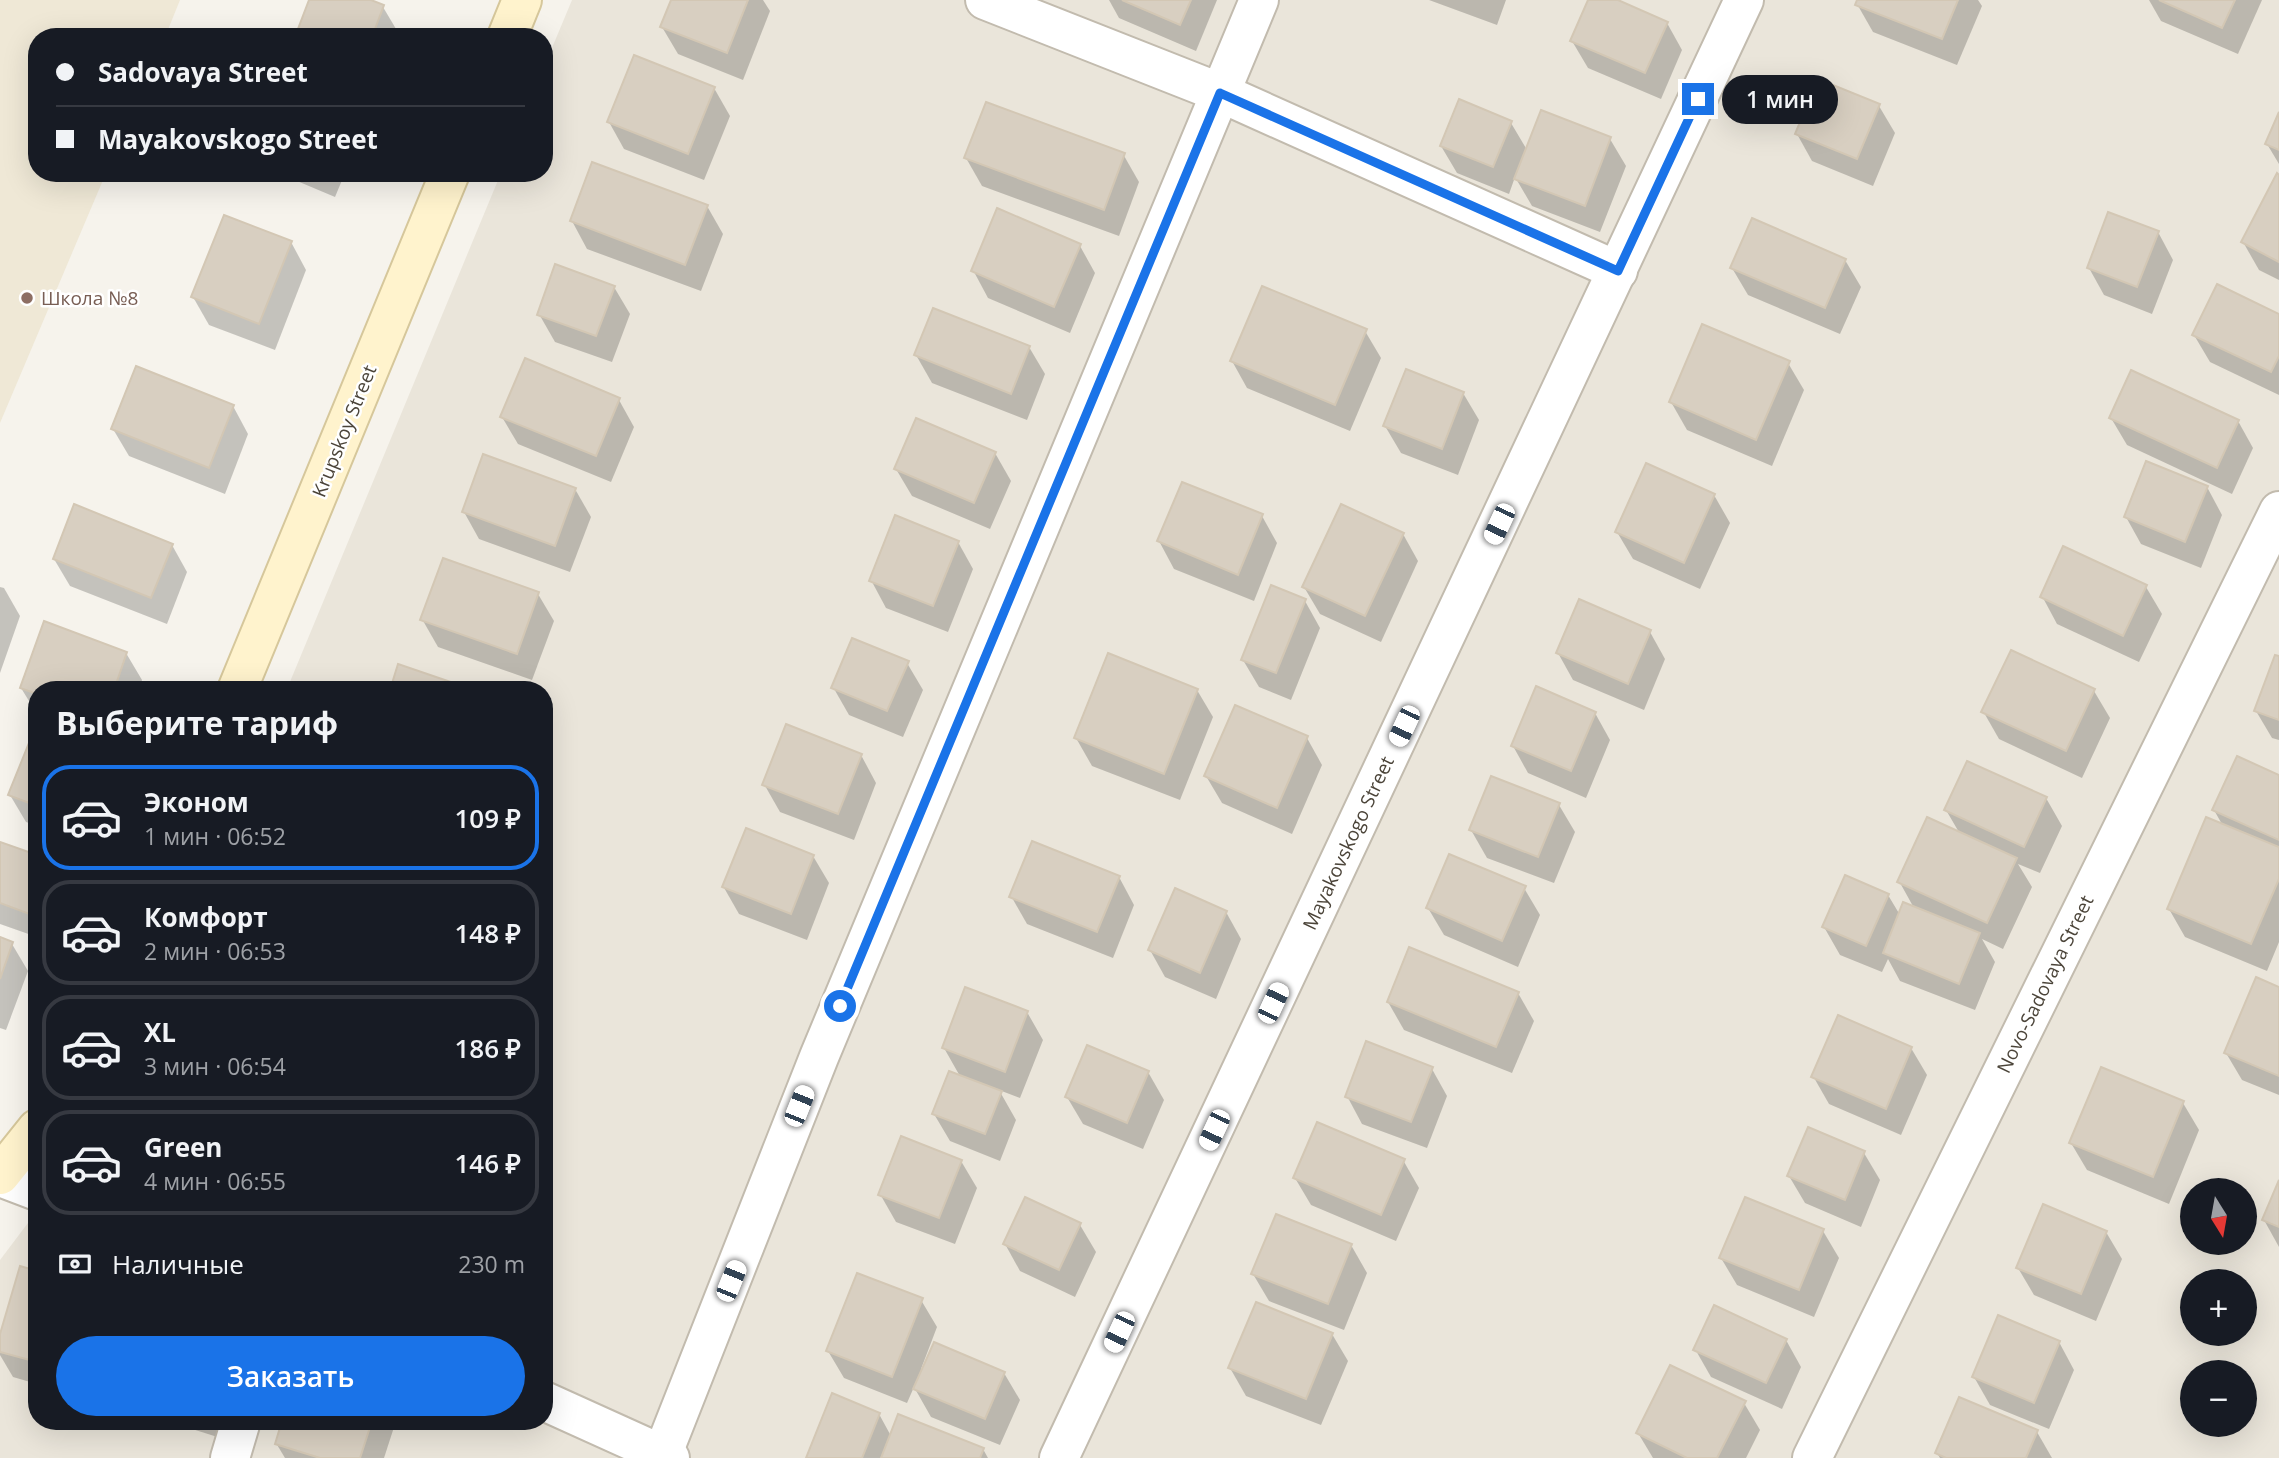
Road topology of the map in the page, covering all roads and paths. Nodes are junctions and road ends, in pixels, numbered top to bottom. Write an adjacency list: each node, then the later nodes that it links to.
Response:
1 (522, 0): 5 (main road)
2 (985, 0): 6 (street)
3 (1259, 0): 6 (street)
4 (1744, 0): 8 (street, Mayakovskogo Street)
5 (511, 28)
6 (1220, 93): 8 (street); 16 (street)
7 (446, 182): 10 (main road, Krupskoy Street)
8 (1618, 271): 18 (street, Mayakovskogo Street)
9 (2279, 511): 19 (street, Novo-Sadovaya Street)
10 (241, 681)
11 (28, 1140): 12 (main road)
12 (0, 1176): 13 (street)
13 (28, 1187)
14 (553, 1405): 16 (street)
15 (238, 1430): 17 (street)
16 (665, 1457)
17 (230, 1458)
18 (1059, 1458)
19 (1812, 1458)

